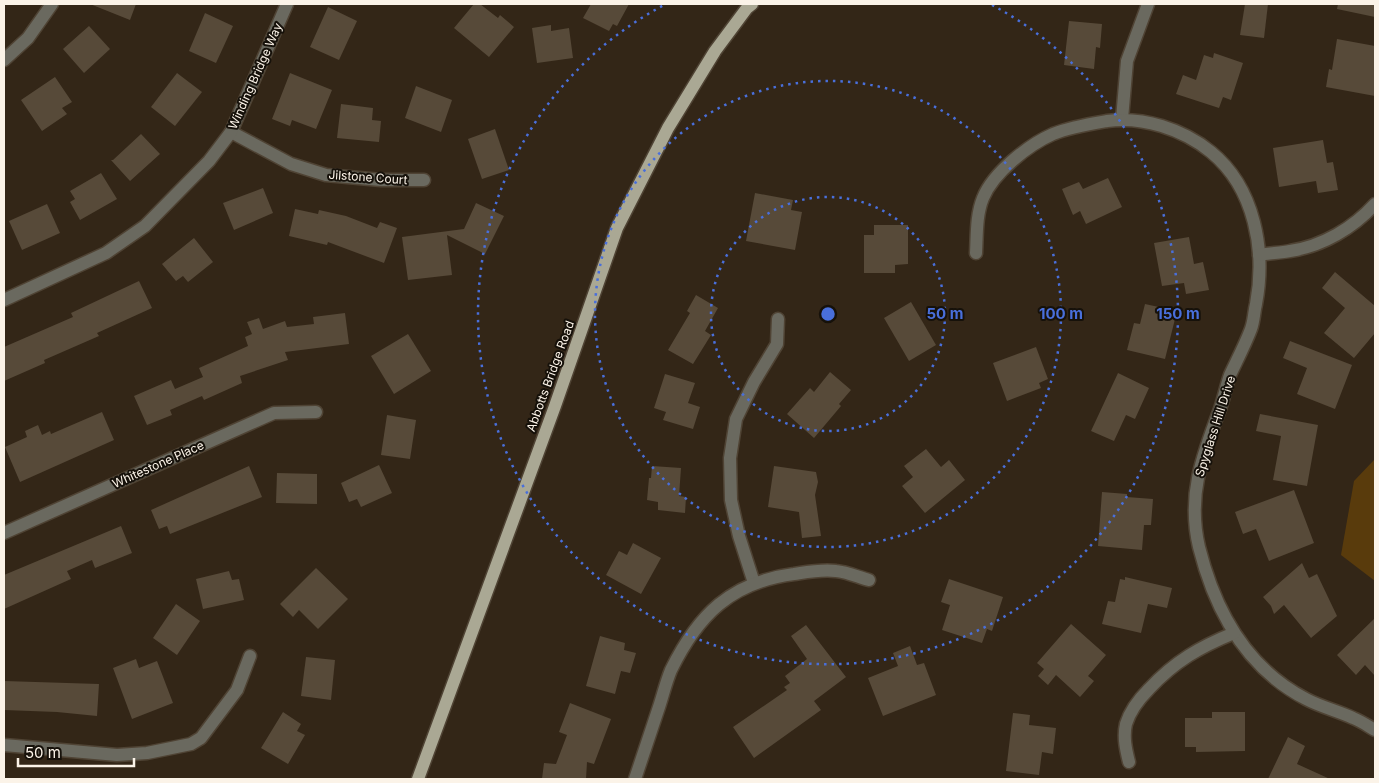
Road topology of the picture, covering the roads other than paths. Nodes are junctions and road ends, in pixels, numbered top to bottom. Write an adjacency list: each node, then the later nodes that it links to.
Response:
1 (52, 4): 5 (street)
2 (286, 4): 7 (street, Winding Bridge Way)
3 (1148, 4): 6 (street)
4 (748, 5): 23 (main road, Abbotts Bridge Road)
5 (4, 60)
6 (1122, 119): 10 (street, Spyglass Hill Drive); 11 (street, Spyglass Hill Drive)
7 (231, 132): 8 (street, Jilstone Court); 12 (street, Winding Bridge Way)
8 (424, 180)
9 (1375, 204): 11 (street)
10 (976, 253)
11 (1259, 255): 18 (street, Spyglass Hill Drive)
12 (4, 300)
13 (778, 319): 17 (street)
14 (316, 412): 15 (street, Whitestone Place)
15 (4, 533)
16 (869, 580): 17 (street)
17 (754, 583): 24 (street)
18 (1234, 633): 20 (street, Spyglass Hill Drive); 22 (street)
19 (250, 656): 21 (street)
20 (1375, 730)
21 (4, 746)
22 (1129, 762)
23 (418, 779)
24 (635, 779)

